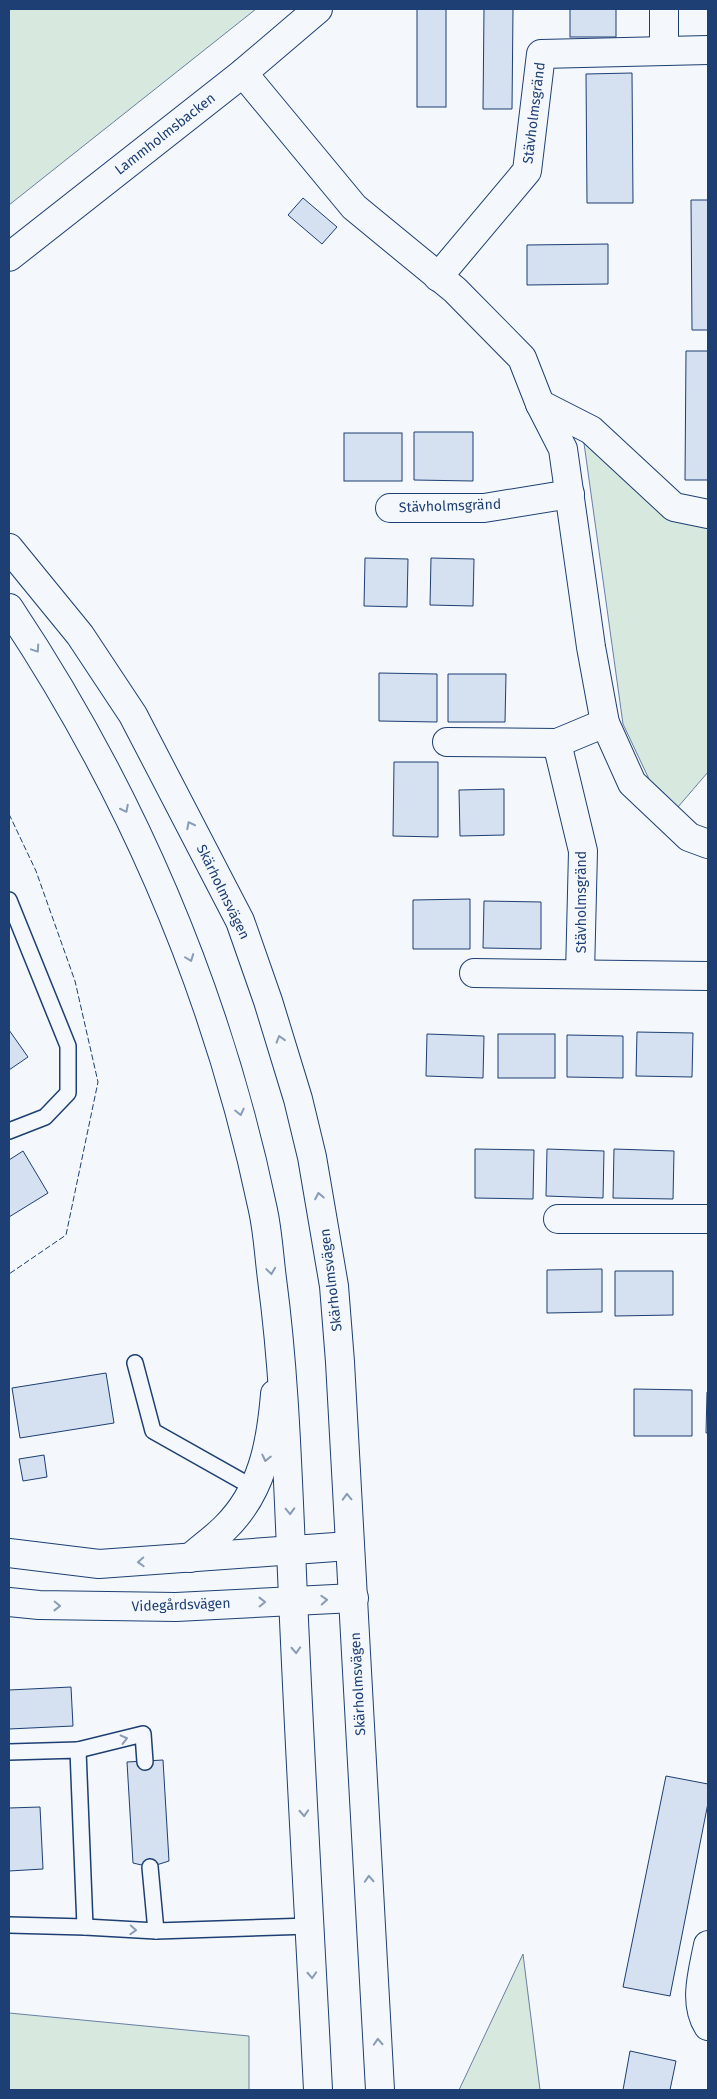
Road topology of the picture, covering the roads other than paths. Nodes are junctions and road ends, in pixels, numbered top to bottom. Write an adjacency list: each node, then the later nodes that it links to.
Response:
1 (318, 9): 5 (street, Lammholmsbacken)
2 (664, 9): 4 (street)
3 (708, 50): 4 (street, Stävholmsgränd)
4 (664, 51): 7 (street, Stävholmsgränd)
5 (243, 73): 6 (street, Lammholmsbacken); 7 (street)
6 (9, 257)
7 (438, 277): 8 (street)
8 (540, 404): 9 (street); 11 (street)
9 (570, 494): 10 (street, Stävholmsgränd); 14 (street)
10 (390, 508)
11 (708, 514)
12 (9, 548): 28 (street, Skärholmsvägen, one-way to 12)
13 (9, 608): 25 (street, one-way to 25)
14 (605, 722): 16 (street); 17 (street)
15 (447, 742): 16 (street)
16 (557, 743): 20 (street, Stävholmsgränd)
17 (708, 844)
18 (9, 900): 22 (lane)
19 (474, 973): 20 (street)
20 (580, 974): 21 (street)
21 (708, 976)
22 (9, 1131)
23 (558, 1219): 24 (street)
24 (708, 1219)
25 (280, 1340): 27 (street, one-way to 27); 29 (street, one-way to 29)
26 (135, 1363): 27 (lane)
27 (254, 1488): 31 (street)
28 (349, 1546): 29 (street); 32 (street, Skärholmsvägen)
29 (291, 1549): 31 (street); 34 (street)
30 (9, 1553): 31 (street, one-way to 30)
31 (190, 1558)
32 (354, 1598): 34 (street, Videgårdsvägen, one-way to 32); 46 (street, Skärholmsvägen, one-way to 32)
33 (9, 1602): 34 (street, Videgårdsvägen, one-way to 34)
34 (293, 1602): 40 (street, one-way to 40)
35 (78, 1750): 36 (lane); 37 (lane, one-way to 37); 41 (lane)
36 (9, 1752)
37 (145, 1762)
38 (150, 1867): 42 (lane)
39 (9, 1925): 41 (lane)
40 (310, 1926): 42 (lane); 45 (street, one-way to 45)
41 (85, 1927): 42 (lane, one-way to 42)
42 (156, 1931)
43 (708, 1945): 44 (street)
44 (708, 2026)
45 (318, 2090)
46 (380, 2090)

